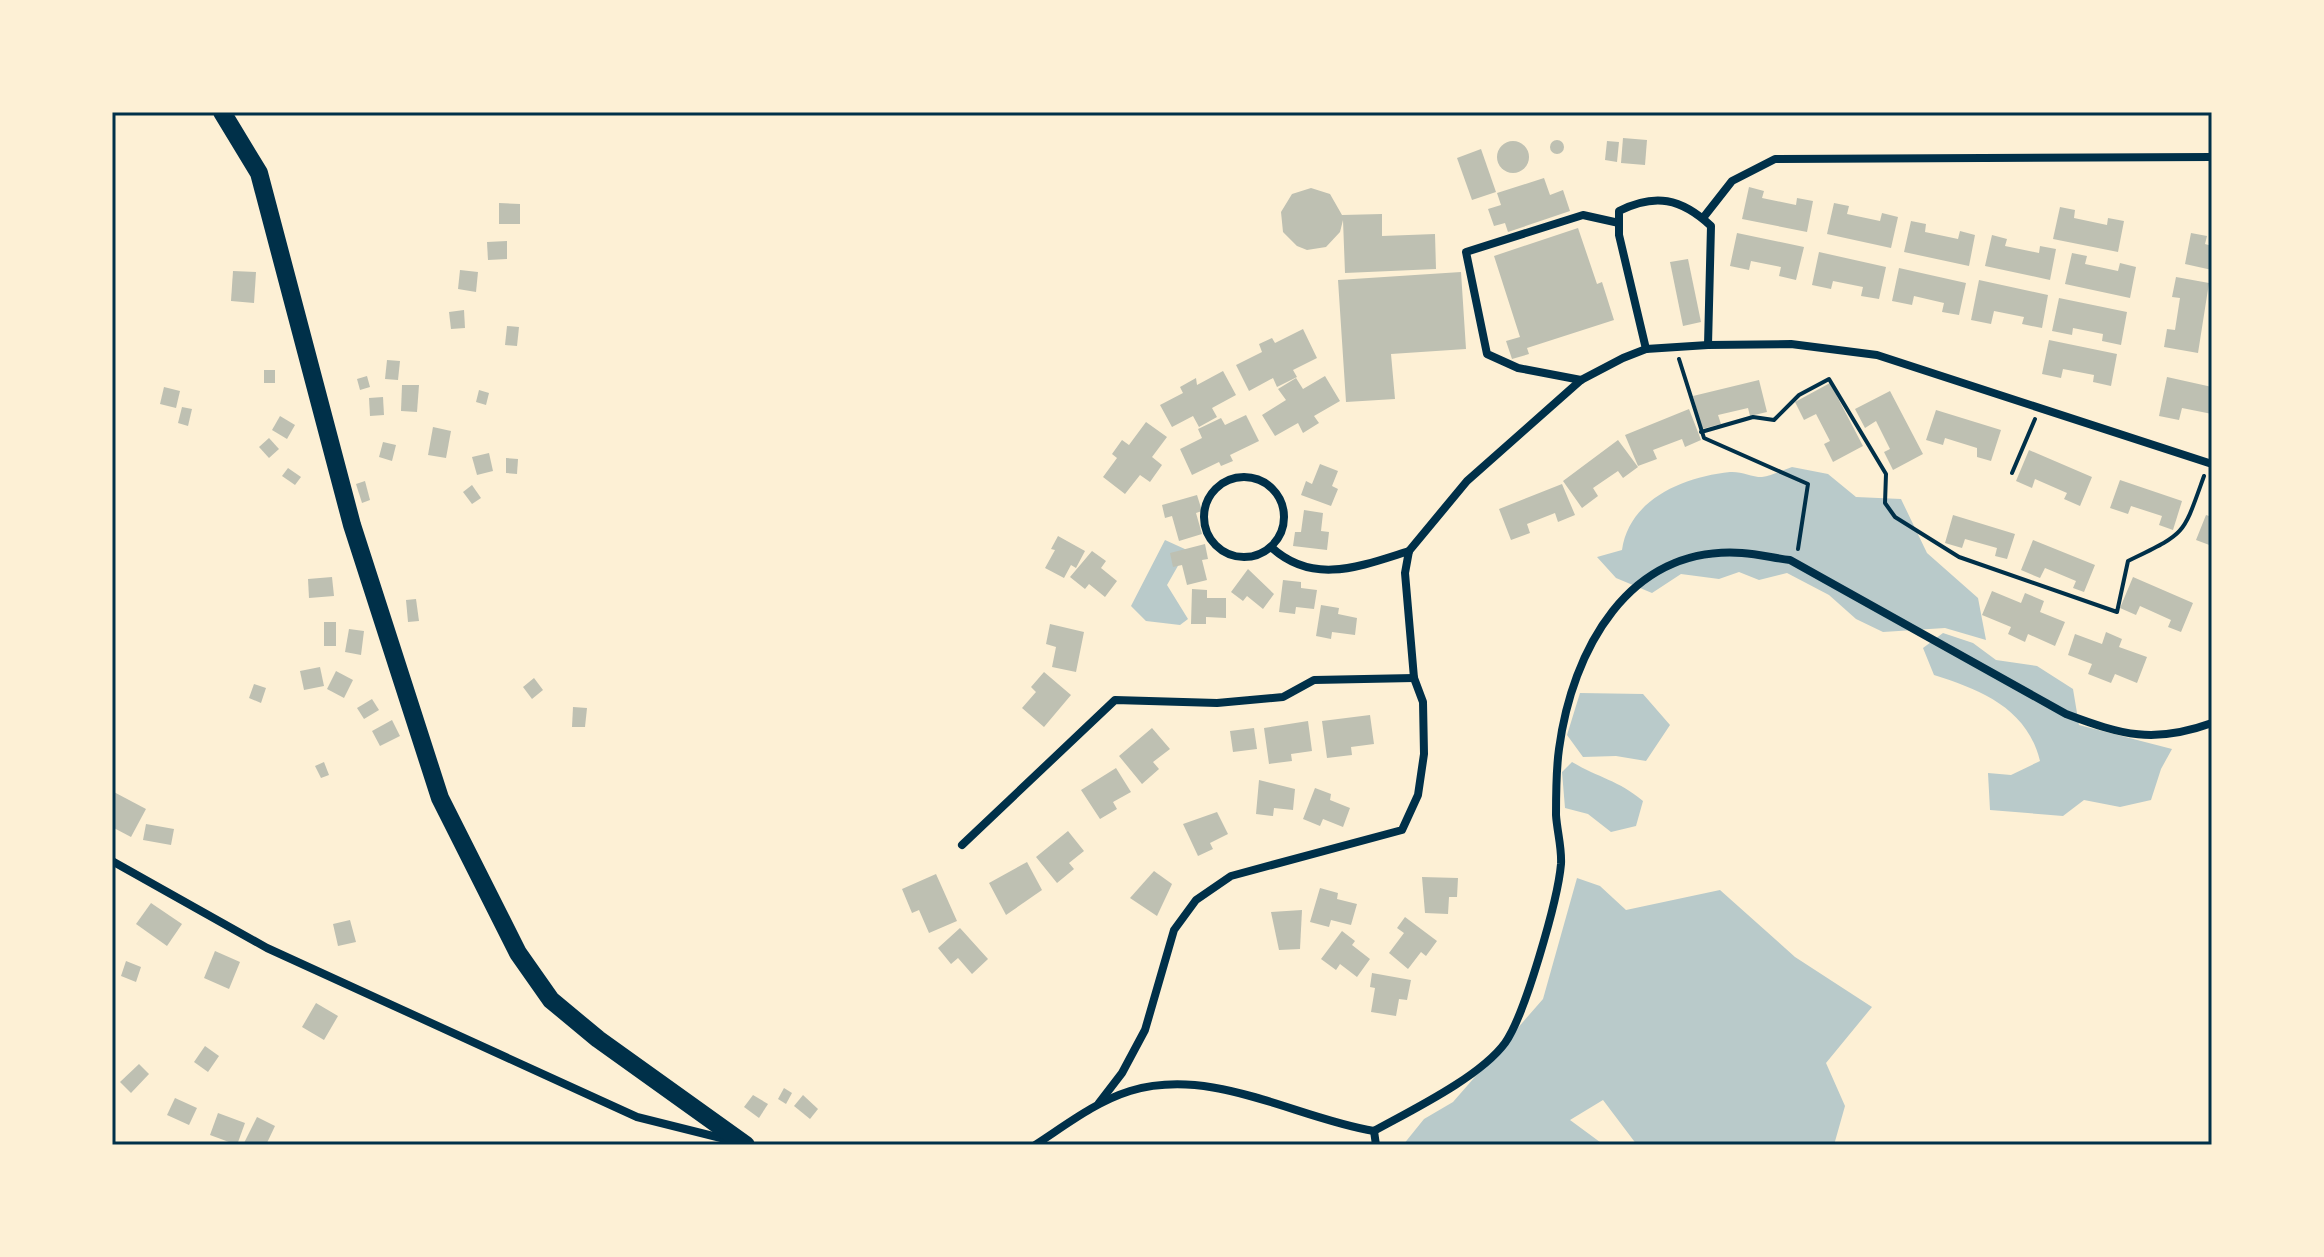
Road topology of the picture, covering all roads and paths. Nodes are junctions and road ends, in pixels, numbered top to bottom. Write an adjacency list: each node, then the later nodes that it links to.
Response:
1 (222, 112): 22 (main road)
2 (2212, 157): 3 (street)
3 (1703, 218): 4 (street); 5 (street)
4 (1619, 223): 6 (street); 8 (street)
5 (1708, 345): 7 (street); 9 (street)
6 (1646, 349): 7 (street); 8 (street)
7 (1676, 349): 10 (path)
8 (1581, 380): 14 (street)
9 (2041, 406): 11 (street); 12 (path)
10 (1701, 432): 11 (path); 15 (path)
11 (2210, 464)
12 (2012, 473)
13 (1271, 547): 13 (street); 14 (street)
14 (1409, 551): 16 (street)
15 (1795, 563): 17 (street); 21 (street)
16 (1414, 678): 18 (street); 20 (street)
17 (2212, 723)
18 (962, 845)
19 (112, 861): 22 (street)
20 (1099, 1104): 21 (street); 23 (street)
21 (1374, 1131): 24 (street)
22 (744, 1144)
23 (1035, 1145)
24 (1376, 1145)

